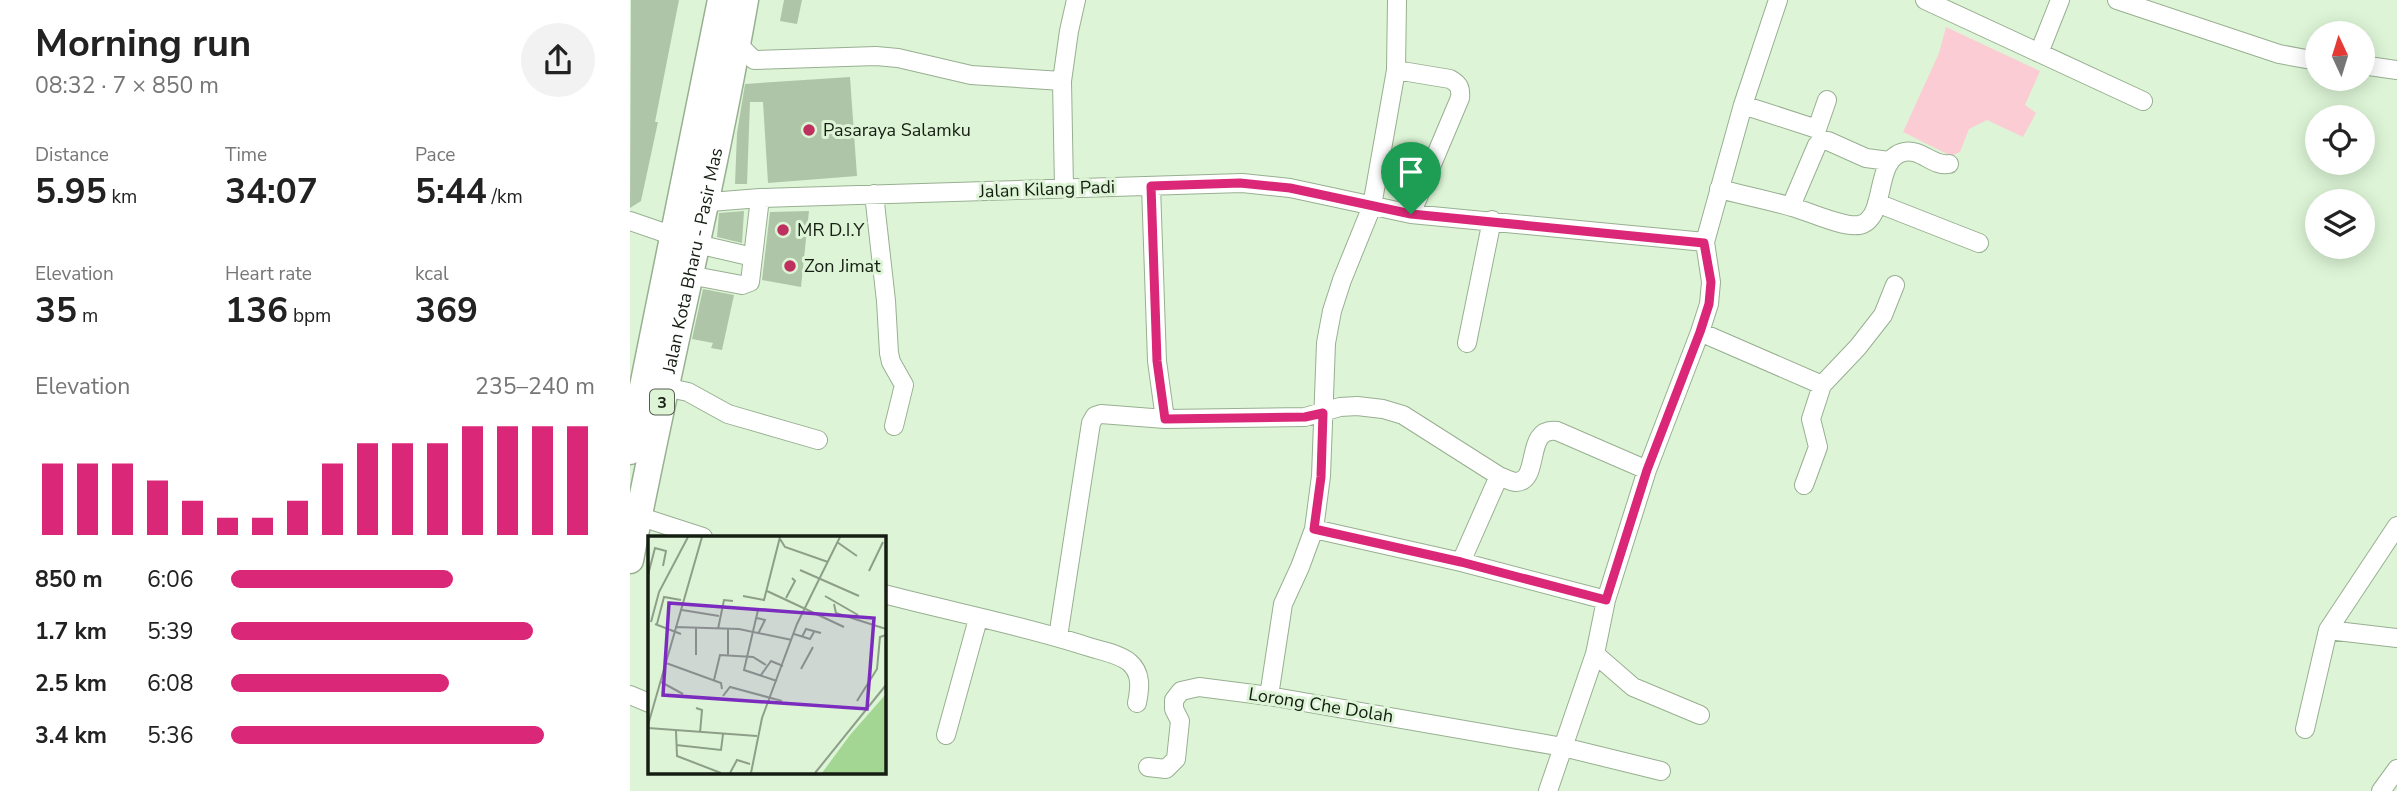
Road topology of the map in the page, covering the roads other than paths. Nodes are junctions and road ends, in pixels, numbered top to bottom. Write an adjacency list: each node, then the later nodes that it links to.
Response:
1 (721, 0): 28 (highway, Jalan Kota Bharu - Pasir Mas / 3)
2 (745, 0): 9 (highway, Jalan Kota Bharu - Pasir Mas / 3)
3 (1076, 0): 15 (street)
4 (1778, 0): 18 (street)
5 (1924, 0): 10 (street)
6 (2060, 0): 10 (street)
7 (2117, 0): 11 (street)
8 (1397, 1): 13 (street)
9 (746, 52): 15 (street); 26 (highway, Jalan Kota Bharu - Pasir Mas / 3)
10 (2039, 53): 17 (street)
11 (2305, 59)
12 (2375, 67): 14 (street)
13 (1396, 70): 29 (street); 31 (street)
14 (2397, 70)
15 (1062, 81): 22 (street)
16 (1827, 100): 18 (street)
17 (2143, 101)
18 (1743, 105): 23 (street)
19 (1889, 161): 20 (street); 27 (street); 30 (street)
20 (1949, 164)
21 (1151, 186): 22 (street, Jalan Kilang Padi); 29 (street, Jalan Kilang Padi); 45 (street)
22 (1064, 188): 24 (street, Jalan Kilang Padi)
23 (1718, 188): 30 (street); 35 (street)
24 (874, 194): 25 (street, Jalan Kilang Padi); 46 (street)
25 (760, 198): 26 (street, Jalan Kilang Padi); 37 (street)
26 (707, 202): 28 (street, Jalan Kilang Padi); 34 (highway, Jalan Kota Bharu - Pasir Mas / 3)
27 (1877, 203): 30 (street); 36 (street)
28 (680, 205): 34 (highway, Jalan Kota Bharu - Pasir Mas / 3)
29 (1371, 206): 31 (street, Jalan Kilang Padi); 44 (street)
30 (1791, 206)
31 (1411, 214): 32 (street, Jalan Kilang Padi)
32 (1492, 220): 35 (street, Jalan Kilang Padi); 41 (street)
33 (630, 222): 34 (street)
34 (685, 240): 37 (street); 38 (highway, Jalan Kota Bharu - Pasir Mas / 3); 48 (highway, Jalan Kota Bharu - Pasir Mas / 3)
35 (1704, 243): 40 (street)
36 (1979, 243)
37 (754, 257): 38 (street)
38 (690, 275): 43 (highway, Jalan Kota Bharu - Pasir Mas / 3)
39 (1895, 285): 42 (street)
40 (1700, 332): 42 (street); 49 (street)
41 (1467, 343)
42 (1822, 385): 51 (street)
43 (665, 387): 47 (street); 52 (highway, Jalan Kota Bharu - Pasir Mas / 3)
44 (1323, 413): 45 (street); 50 (street); 54 (street)
45 (1165, 419): 62 (street)
46 (894, 426)
47 (818, 440)
48 (630, 451)
49 (1647, 470): 50 (street); 59 (street)
50 (1499, 476): 57 (street)
51 (1804, 485)
52 (638, 516): 55 (street); 56 (highway, Jalan Kota Bharu - Pasir Mas / 3)
53 (2397, 526): 61 (street)
54 (1314, 529): 57 (street); 66 (street)
55 (700, 536)
56 (630, 560)
57 (1461, 562): 59 (street)
58 (886, 595): 60 (street)
59 (1606, 600): 64 (street)
60 (978, 619): 62 (street); 71 (street)
61 (2328, 630): 63 (street); 70 (street)
62 (1058, 637): 68 (street)
63 (2397, 638)
64 (1595, 654): 69 (street); 72 (street)
65 (630, 695): 67 (street)
66 (1269, 696): 72 (street, Lorong Che Dolah); 73 (street, Lorong Che Dolah)
67 (648, 703)
68 (1138, 703)
69 (1700, 715)
70 (2305, 729)
71 (946, 735)
72 (1563, 747): 75 (street, Lorong Che Dolah); 76 (street)
73 (1148, 767)
74 (2397, 769): 77 (street)
75 (1661, 771)
76 (1548, 791)
77 (2381, 791)

